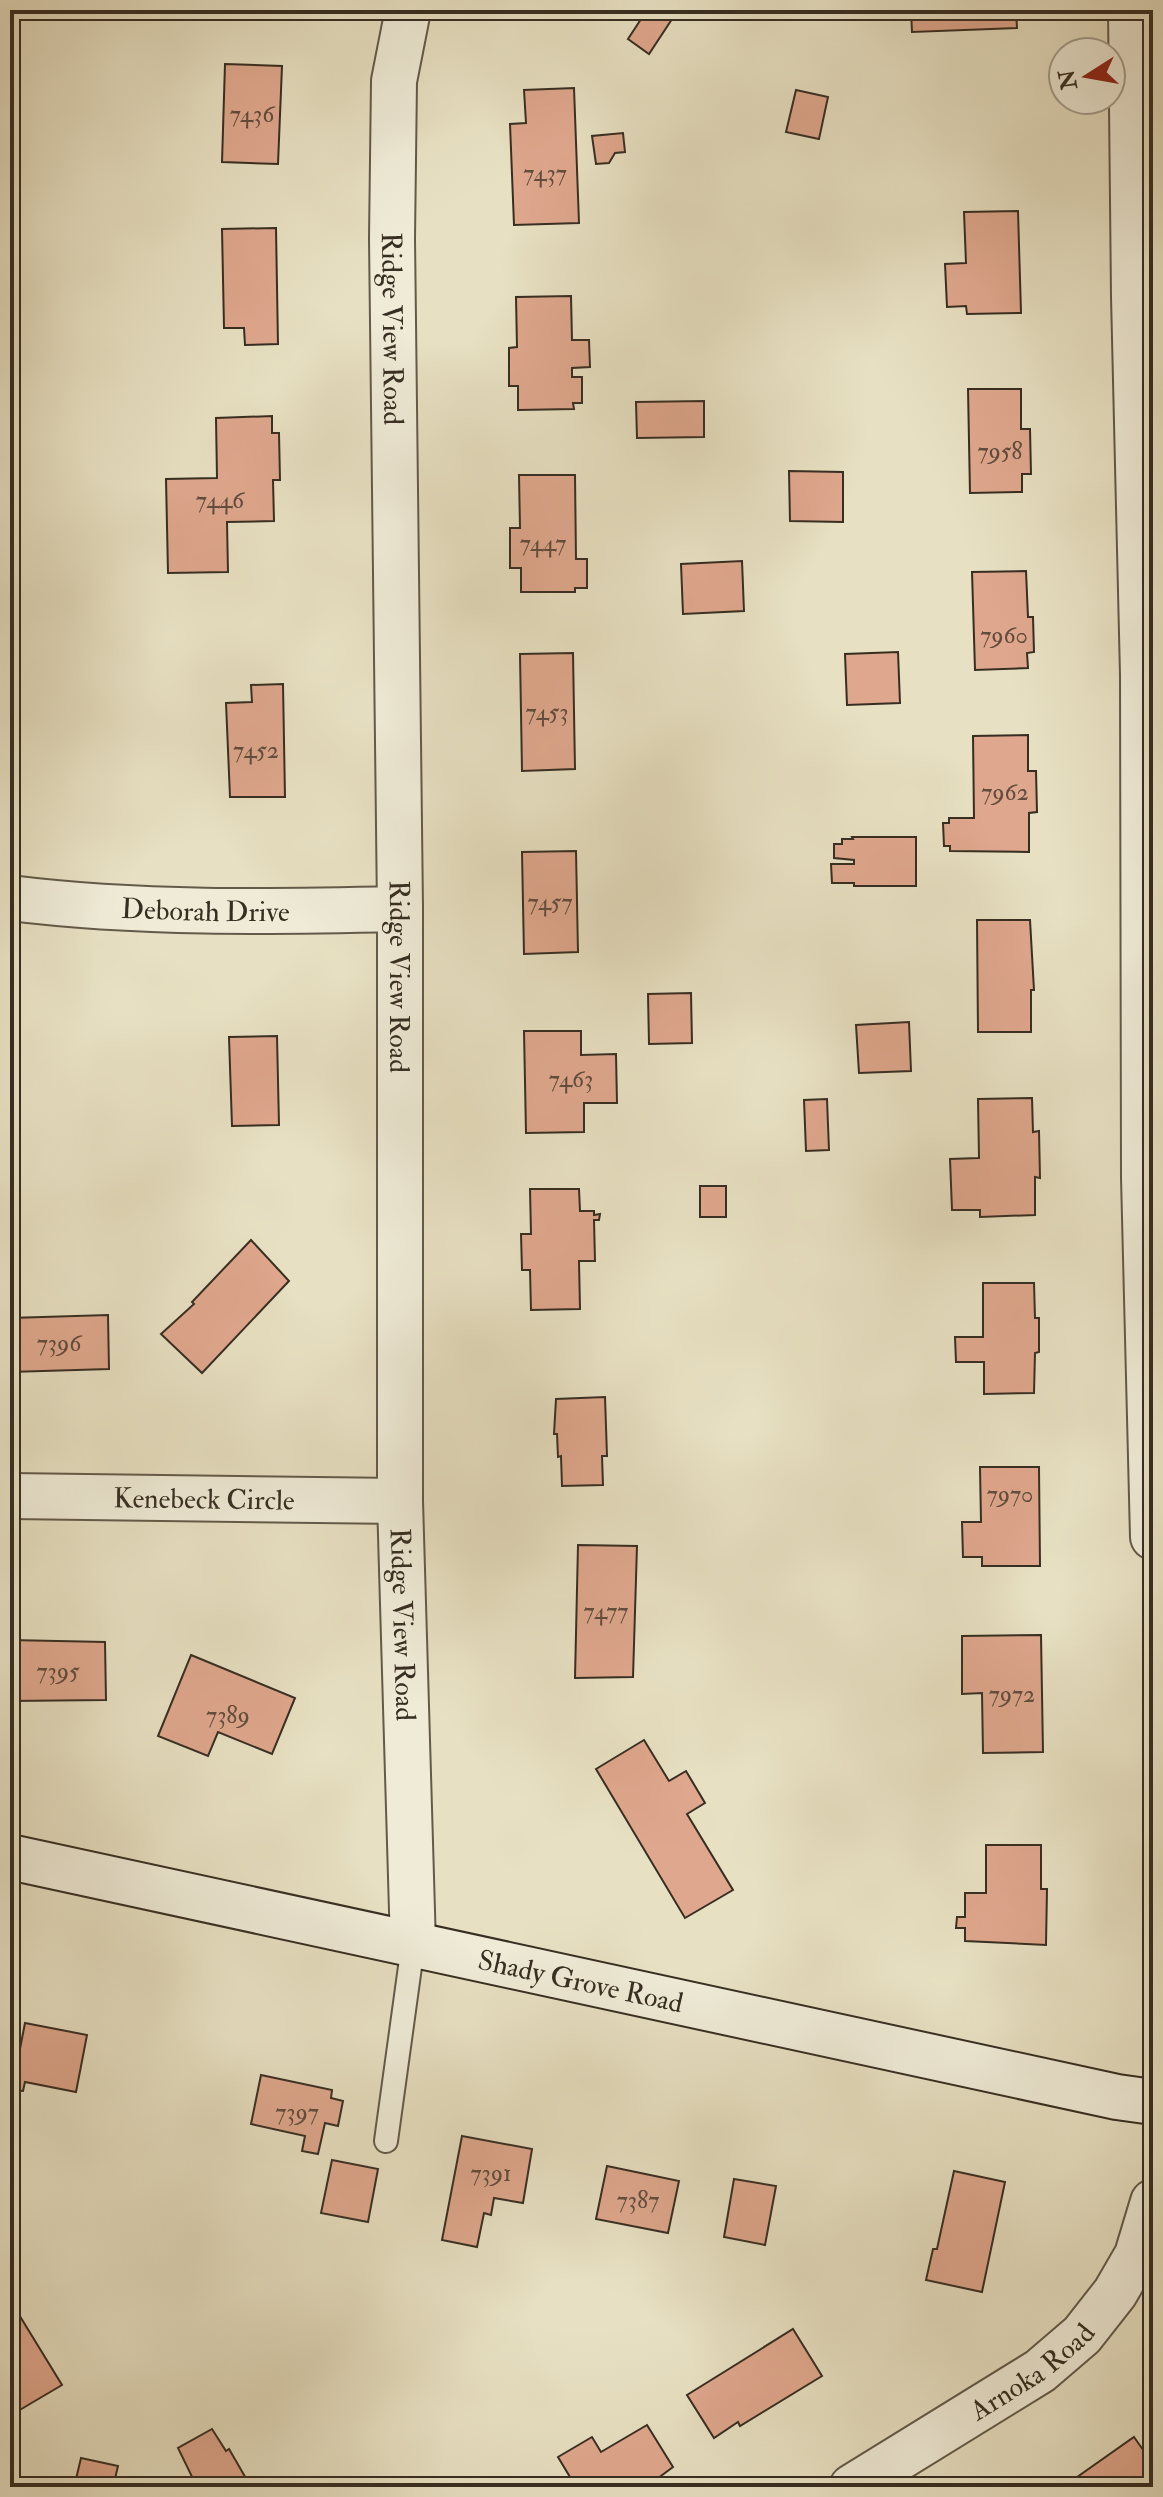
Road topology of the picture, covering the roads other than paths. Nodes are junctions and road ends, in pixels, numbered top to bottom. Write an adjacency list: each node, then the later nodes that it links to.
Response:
1 (408, 10): 4 (street, Ridge View Road)
2 (1131, 10): 7 (street)
3 (10, 898): 4 (street, Deborah Drive)
4 (400, 909): 6 (street, Ridge View Road)
5 (10, 1496): 6 (street, Kenebeck Circle)
6 (400, 1501): 9 (street, Ridge View Road)
7 (1153, 1537)
8 (10, 1857): 9 (street, Shady Grove Road)
9 (413, 1945): 10 (street, Shady Grove Road); 11 (lane)
10 (1153, 2102)
11 (386, 2141)
12 (1153, 2202): 13 (street, Arnoka Road)
13 (852, 2487)

